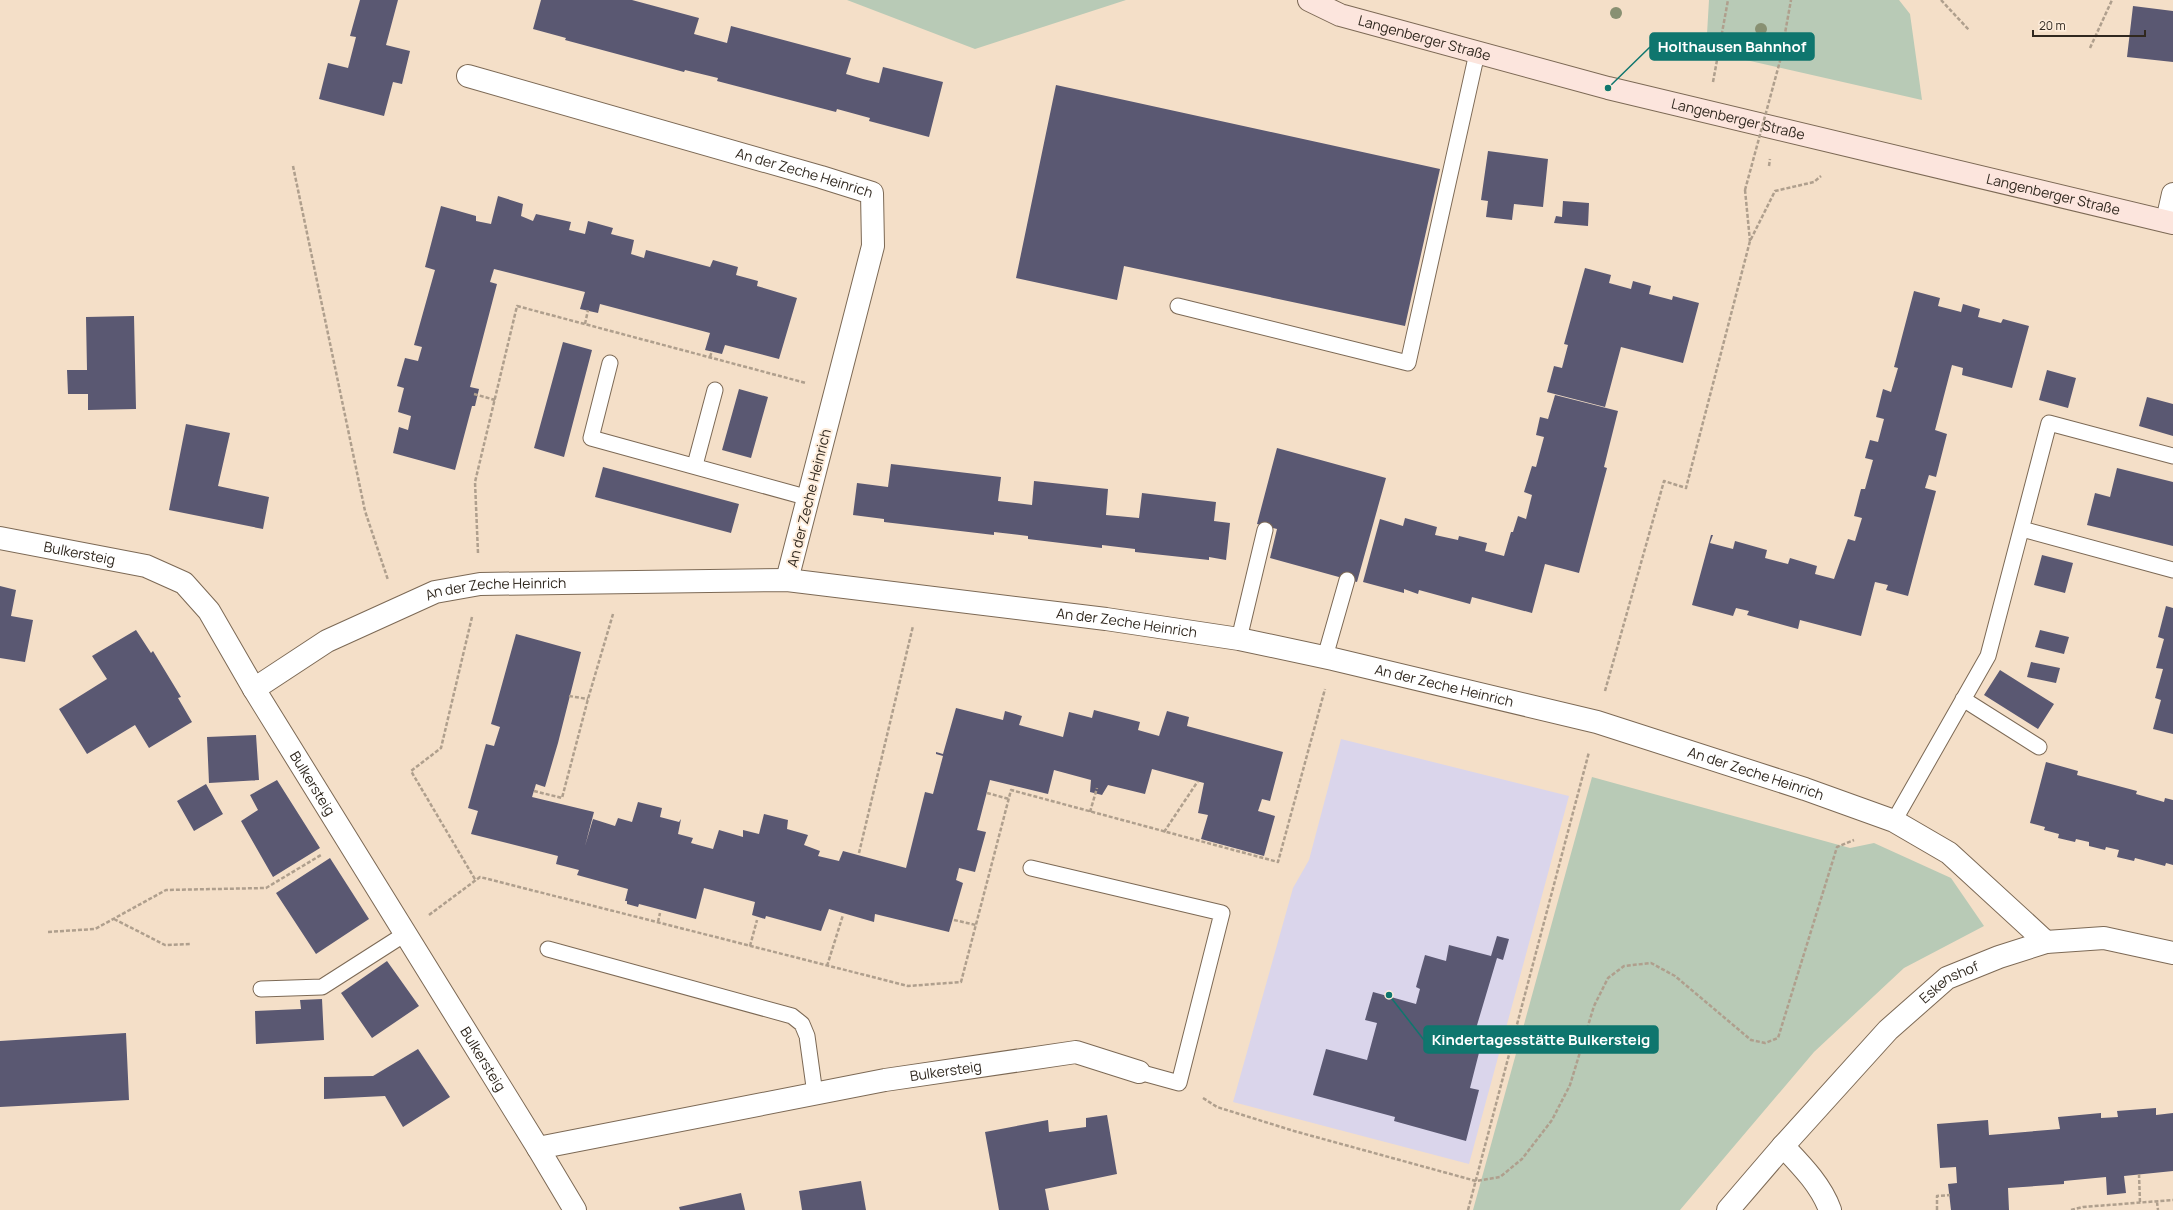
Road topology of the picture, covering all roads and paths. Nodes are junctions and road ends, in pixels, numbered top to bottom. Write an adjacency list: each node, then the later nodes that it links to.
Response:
1 (1309, 0): 8 (main road, Langenberger Straße)
2 (1728, 0): 10 (path)
3 (1791, 0): 12 (path, bridge)
4 (1941, 0): 6 (path)
5 (2112, 0): 7 (path)
6 (1969, 30)
7 (2090, 48)
8 (1477, 53): 10 (main road, Langenberger Straße); 15 (lane)
9 (468, 76): 26 (street, An der Zeche Heinrich)
10 (1707, 112): 14 (main road, Langenberger Straße)
11 (293, 166): 36 (path)
12 (1821, 176)
13 (2173, 194): 14 (street)
14 (2170, 222)
15 (1178, 306)
16 (588, 310): 17 (path)
17 (585, 324)
18 (712, 351): 19 (path)
19 (710, 357)
20 (610, 363): 25 (lane)
21 (715, 390): 25 (lane)
22 (474, 394): 23 (path)
23 (495, 400)
24 (2173, 456): 27 (lane)
25 (695, 466): 26 (lane)
26 (809, 498): 31 (street, An der Zeche Heinrich)
27 (2022, 529): 30 (lane); 42 (lane)
28 (1265, 530): 37 (lane)
29 (0, 538): 39 (street, Bulkersteig)
30 (2173, 570)
31 (787, 580): 33 (street, An der Zeche Heinrich); 35 (street, An der Zeche Heinrich)
32 (1347, 580): 38 (lane)
33 (623, 581): 34 (street, An der Zeche Heinrich); 41 (path)
34 (480, 584): 36 (street, An der Zeche Heinrich); 55 (path)
35 (919, 596): 37 (street, An der Zeche Heinrich); 53 (path)
36 (396, 609): 39 (street, An der Zeche Heinrich)
37 (1239, 639): 38 (street, An der Zeche Heinrich)
38 (1329, 658): 50 (street, An der Zeche Heinrich); 51 (path)
39 (254, 690): 52 (street, Bulkersteig)
40 (569, 696): 41 (path)
41 (588, 699): 46 (path)
42 (1963, 699): 43 (lane); 50 (lane)
43 (2040, 747)
44 (1198, 781): 51 (path)
45 (1097, 788): 49 (path)
46 (534, 791)
47 (987, 793): 48 (path)
48 (1009, 800): 49 (path); 62 (path)
49 (1090, 812): 51 (path)
50 (1894, 821): 65 (street, An der Zeche Heinrich); 73 (path)
51 (1164, 832)
52 (348, 840): 58 (path); 64 (street, Bulkersteig)
53 (859, 853)
54 (1031, 868): 73 (lane)
55 (476, 881): 61 (path); 64 (path)
56 (660, 913): 61 (path)
57 (843, 914): 70 (path)
58 (114, 919): 63 (path); 66 (path)
59 (757, 920): 67 (path)
60 (954, 920): 62 (path)
61 (658, 922): 67 (path)
62 (976, 926): 70 (path)
63 (48, 932)
64 (405, 934): 71 (lane); 76 (street, Bulkersteig)
65 (2046, 942): 69 (street, Eskenshof); 75 (street, Eskenshof)
66 (191, 944)
67 (750, 946): 70 (path)
68 (548, 949): 74 (lane)
69 (2173, 953)
70 (827, 966)
71 (261, 989)
72 (1139, 1072): 73 (lane, Bulkersteig); 74 (street, Bulkersteig)
73 (1179, 1083)
74 (815, 1094): 76 (street, Bulkersteig)
75 (1783, 1146): 83 (street, Eskenshof); 84 (street)
76 (538, 1148): 82 (street, Bulkersteig)
77 (2139, 1174): 81 (path)
78 (1950, 1195): 85 (path)
79 (2173, 1200): 80 (path)
80 (2157, 1202): 81 (path); 87 (path)
81 (2140, 1203): 86 (path)
82 (575, 1210)
83 (1728, 1210)
84 (1830, 1210)
85 (1937, 1210)
86 (2071, 1210)
87 (2158, 1210)

